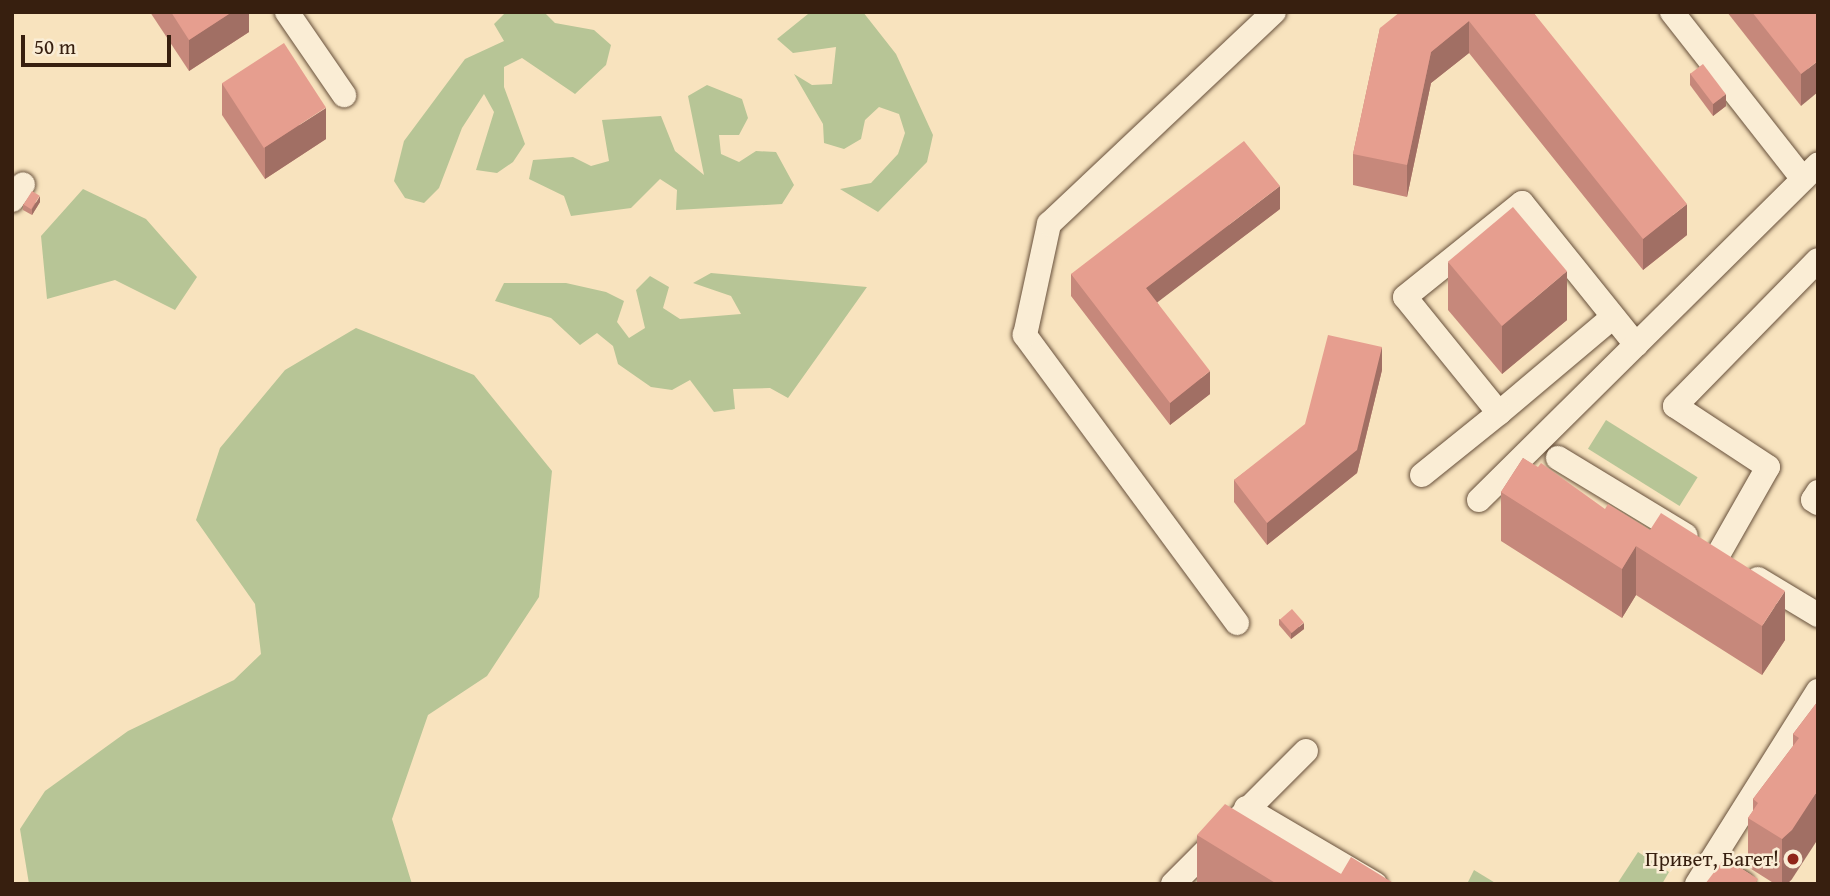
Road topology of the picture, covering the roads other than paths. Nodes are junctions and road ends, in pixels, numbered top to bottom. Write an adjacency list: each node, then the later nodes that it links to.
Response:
1 (286, 12): 4 (lane)
2 (1274, 12): 17 (lane)
3 (1672, 12): 5 (lane)
4 (344, 96)
5 (1810, 171): 8 (lane)
6 (1818, 260): 15 (lane)
7 (1614, 317): 8 (lane); 9 (lane); 9 (lane)
8 (1636, 345): 13 (lane)
9 (1499, 413): 11 (lane)
10 (1558, 458): 15 (lane)
11 (1422, 475)
12 (1818, 492): 14 (lane)
13 (1479, 500)
14 (1818, 503)
15 (1718, 555): 16 (lane)
16 (1818, 615)
17 (1237, 623)
18 (1818, 691): 21 (lane)
19 (1306, 751): 20 (lane)
20 (1246, 808): 22 (lane); 23 (lane)
21 (1703, 873): 24 (lane)
22 (1173, 884)
23 (1375, 884)
24 (1742, 884)

